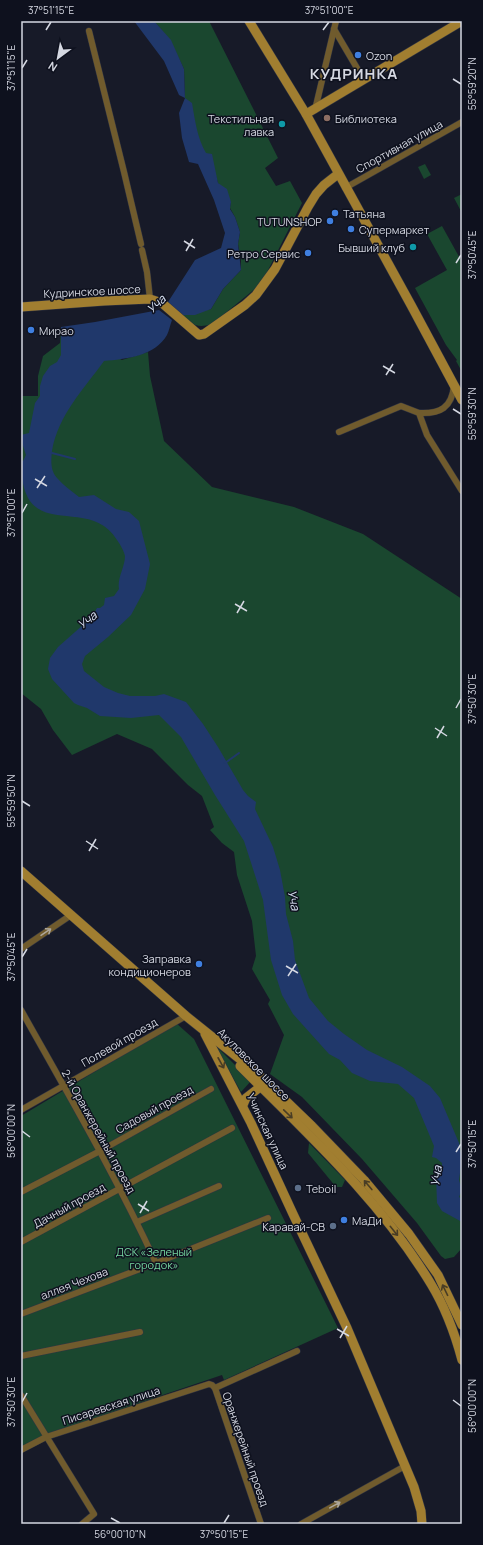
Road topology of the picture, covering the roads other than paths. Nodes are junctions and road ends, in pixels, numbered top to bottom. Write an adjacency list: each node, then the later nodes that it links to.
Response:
1 (250, 21): 8 (street)
2 (336, 21): 4 (street)
3 (462, 21): 6 (street)
4 (334, 29): 6 (street); 7 (street)
5 (89, 31): 12 (street)
6 (364, 80): 7 (street)
7 (314, 110): 8 (street)
8 (306, 114): 10 (street)
9 (462, 122): 11 (street, Спортивная улица)
10 (338, 174): 11 (street); 12 (street, Кудринское шоссе)
11 (345, 188): 14 (street)
12 (150, 299): 13 (street, Кудринское шоссе)
13 (21, 307)
14 (454, 385): 15 (street); 16 (street)
15 (462, 400)
16 (419, 413): 17 (street); 18 (street)
17 (339, 432)
18 (462, 492)
19 (21, 871): 20 (street, Учинская улица)
20 (71, 915): 21 (street, one-way to 20); 23 (street, Учинская улица)
21 (21, 949)
22 (21, 1010): 26 (street, 2-й Оранжерейный проезд)
23 (186, 1016): 24 (street, Учинская улица); 26 (street, Полевой проезд)
24 (202, 1029): 25 (street, Акуловское шоссе); 28 (street, Учинская улица, one-way to 28)
25 (264, 1085): 28 (street); 40 (street, Акуловское шоссе, one-way to 25); 44 (street, Акуловское шоссе, one-way to 44)
26 (63, 1086): 29 (street, Полевой проезд); 31 (street, 2-й Оранжерейный проезд)
27 (212, 1089): 31 (street, Садовый проезд)
28 (243, 1105): 50 (street, Учинская улица)
29 (21, 1110)
30 (232, 1128): 33 (street, Дачный проезд)
31 (100, 1151): 33 (street, 2-й Оранжерейный проезд); 34 (street, Садовый проезд)
32 (219, 1186): 36 (street)
33 (120, 1188): 36 (street, 2-й Оранжерейный проезд); 37 (street, Дачный проезд)
34 (21, 1192)
35 (268, 1218): 38 (street, аллея Чехова)
36 (137, 1222): 38 (street, 2-й Оранжерейный проезд)
37 (21, 1242)
38 (156, 1263): 39 (street, аллея Чехова)
39 (21, 1314)
40 (462, 1325)
41 (140, 1332): 43 (street)
42 (297, 1350): 46 (street)
43 (21, 1356)
44 (462, 1360)
45 (209, 1384): 46 (street, Оранжерейный проезд); 48 (street, Писаревская улица)
46 (215, 1388): 52 (street, Оранжерейный проезд)
47 (21, 1395): 48 (street)
48 (46, 1437): 49 (street, Писаревская улица); 51 (street)
49 (21, 1450)
50 (405, 1466): 53 (street, one-way to 50); 54 (street, Учинская улица)
51 (82, 1524)
52 (261, 1524)
53 (302, 1524)
54 (422, 1524)

